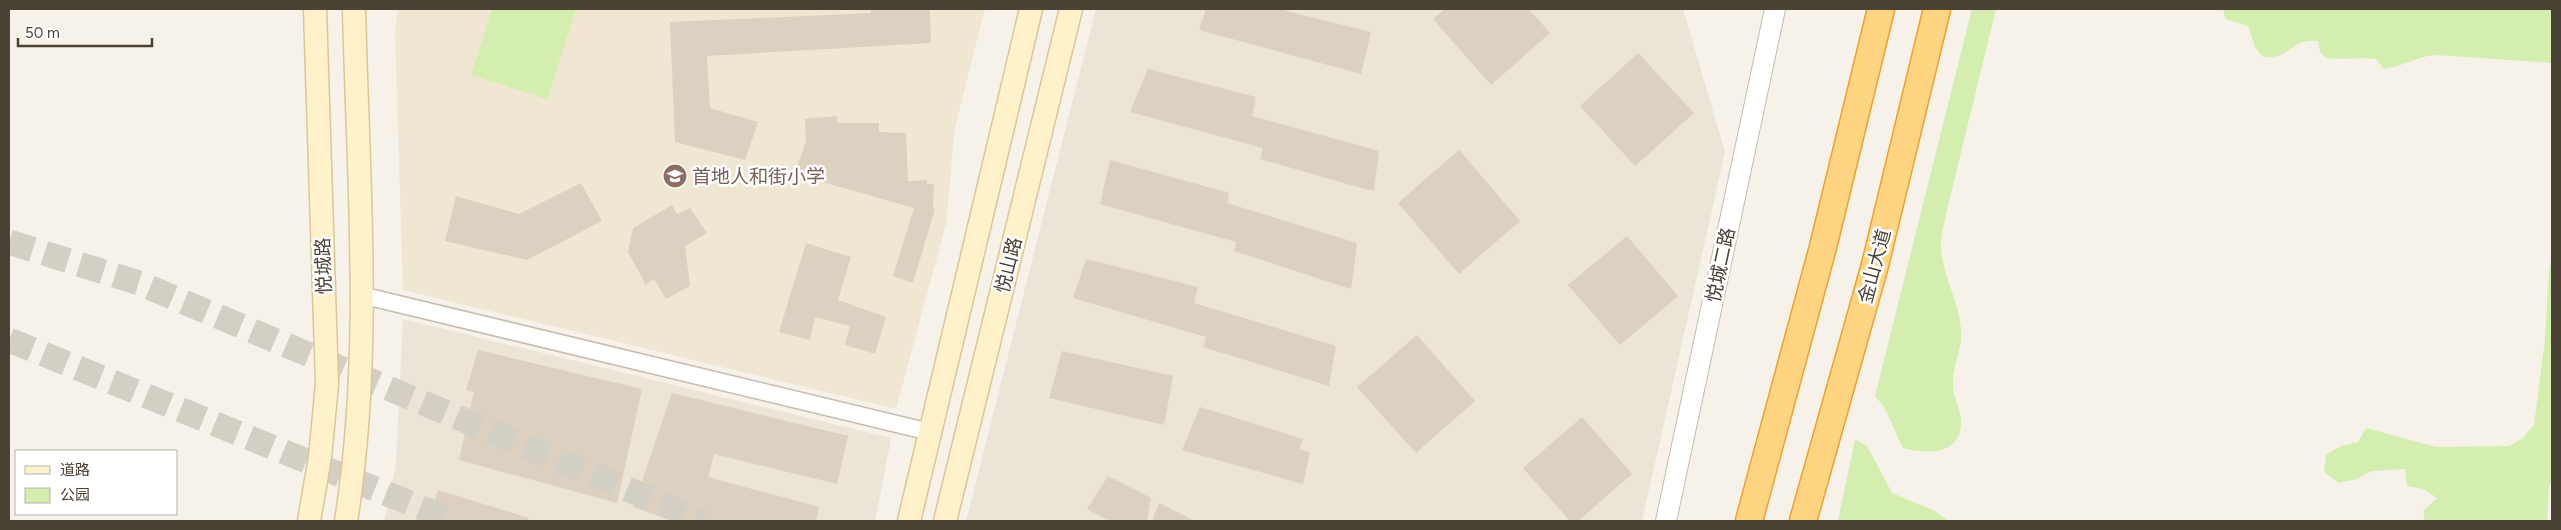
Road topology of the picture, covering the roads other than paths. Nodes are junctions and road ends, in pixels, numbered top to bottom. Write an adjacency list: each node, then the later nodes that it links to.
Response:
1 (314, 9): 10 (main road, 悦城路)
2 (354, 9): 8 (main road, 悦城路)
3 (1031, 9): 9 (main road, 悦山路)
4 (1071, 9): 13 (main road, 悦山路)
5 (1775, 9): 14 (street, 悦城二路)
6 (1881, 9): 15 (highway)
7 (1937, 9): 16 (highway, 金山大道)
8 (361, 294): 9 (street); 11 (main road, 悦城路)
9 (930, 432): 12 (main road, 悦山路)
10 (309, 521)
11 (346, 521)
12 (909, 521)
13 (945, 521)
14 (1666, 521)
15 (1749, 521)
16 (1803, 521)

